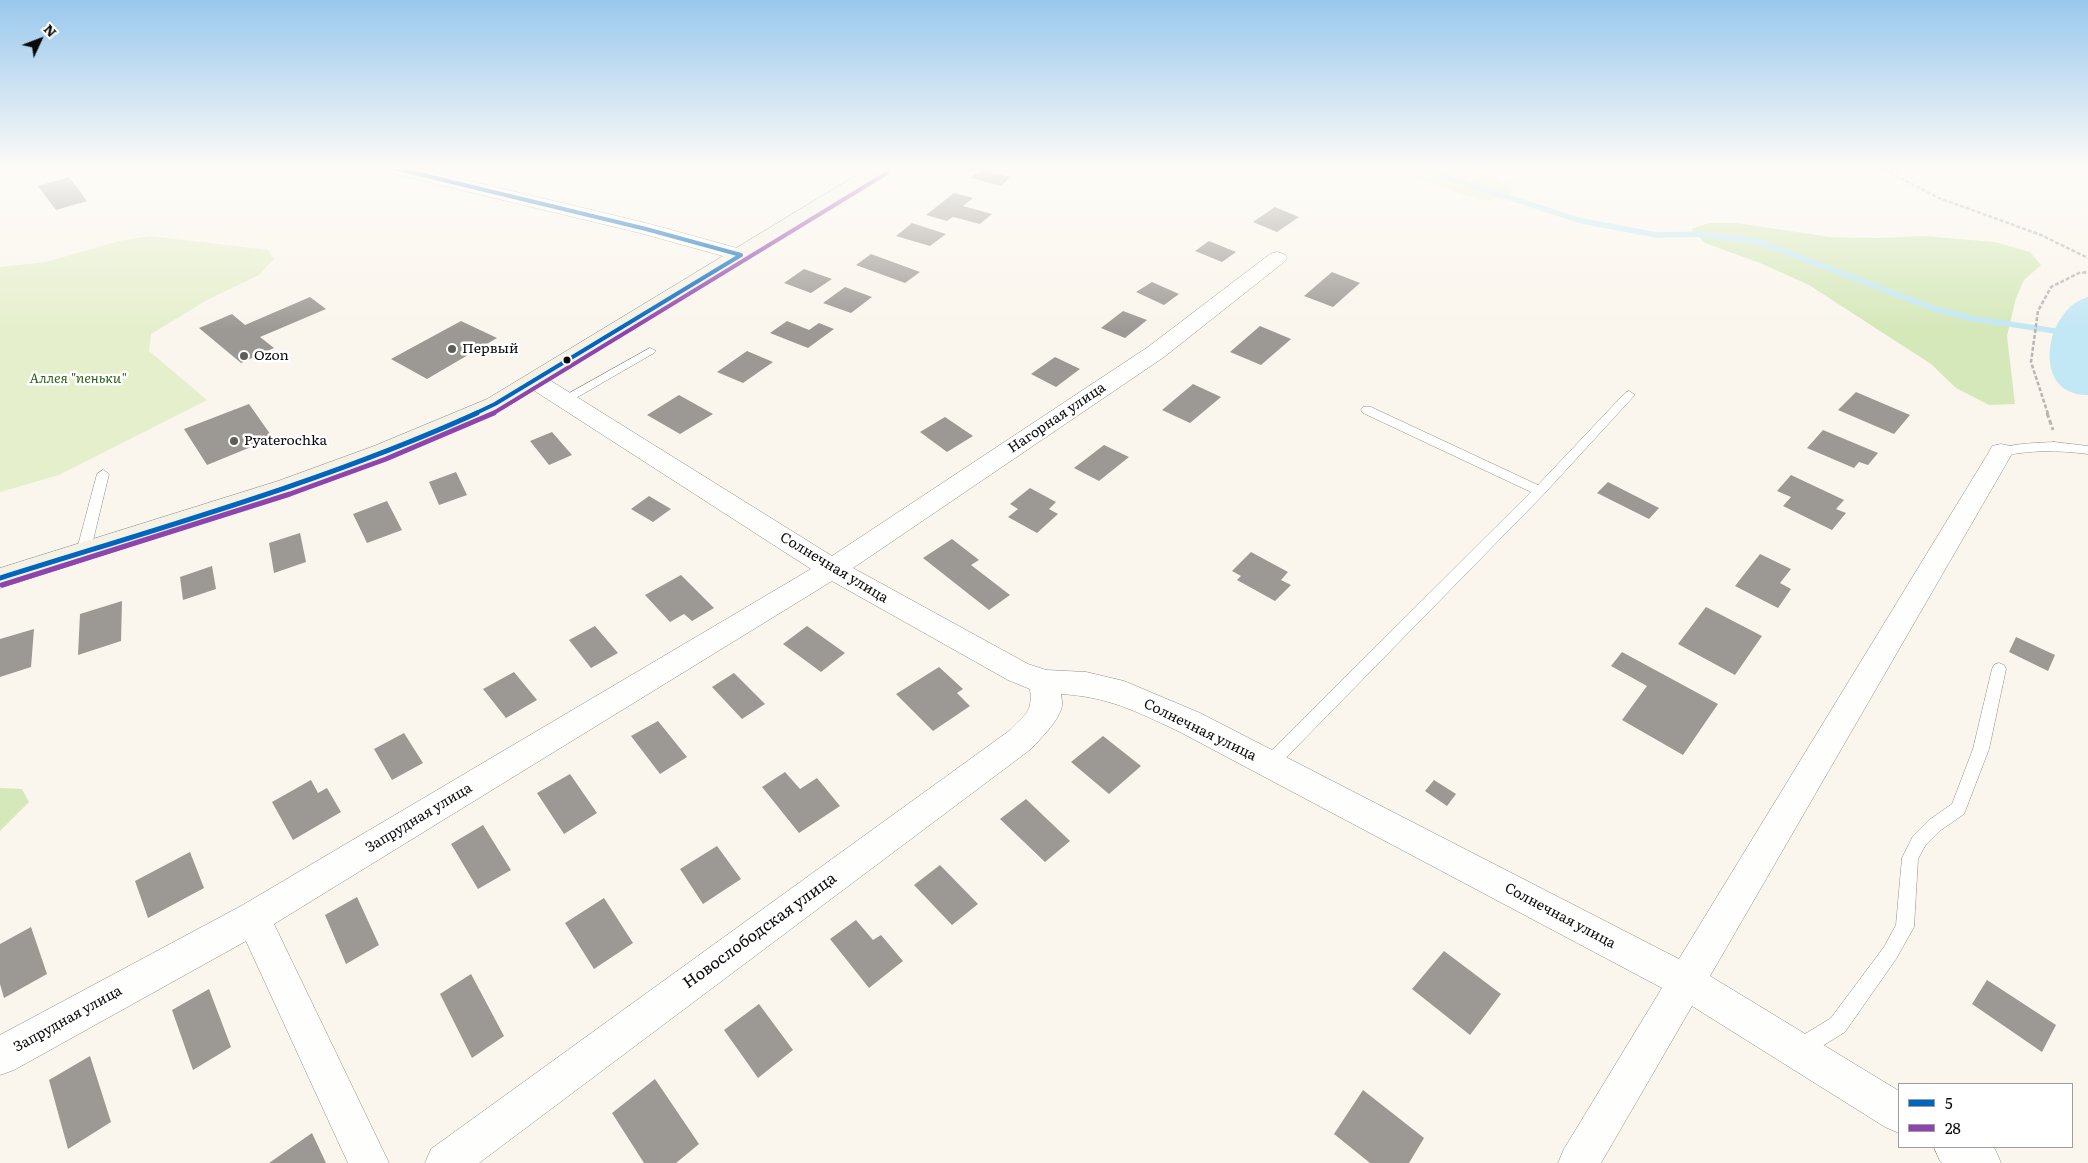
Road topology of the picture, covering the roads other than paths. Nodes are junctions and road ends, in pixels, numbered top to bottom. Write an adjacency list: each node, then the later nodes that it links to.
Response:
1 (613, 221): 3 (street)
2 (796, 221): 3 (main road)
3 (741, 255): 6 (main road)
4 (1277, 258): 15 (street, Нагорная улица)
5 (650, 352): 8 (lane)
6 (535, 380): 8 (street, Солнечная улица); 14 (main road)
7 (1629, 394): 13 (lane)
8 (565, 399): 15 (street, Солнечная улица)
9 (1367, 410): 13 (lane)
10 (2088, 450): 11 (lane)
11 (2001, 452): 21 (street)
12 (103, 474): 14 (lane)
13 (1540, 491): 19 (lane)
14 (83, 552): 16 (main road)
15 (832, 569): 18 (street, Солнечная улица); 20 (street, Запрудная улица)
16 (0, 578)
17 (1999, 669): 22 (lane)
18 (1044, 682): 19 (street, Солнечная улица); 27 (street, Новослободская улица)
19 (1270, 764): 21 (street, Солнечная улица)
20 (253, 918): 23 (street, Запрудная улица); 26 (street)
21 (1685, 981): 22 (street, Солнечная улица); 28 (street)
22 (1797, 1050): 24 (street, Солнечная улица)
23 (0, 1056)
24 (1898, 1112)
25 (1956, 1148): 29 (street)
26 (369, 1163)
27 (445, 1163)
28 (1578, 1163)
29 (1981, 1163)

